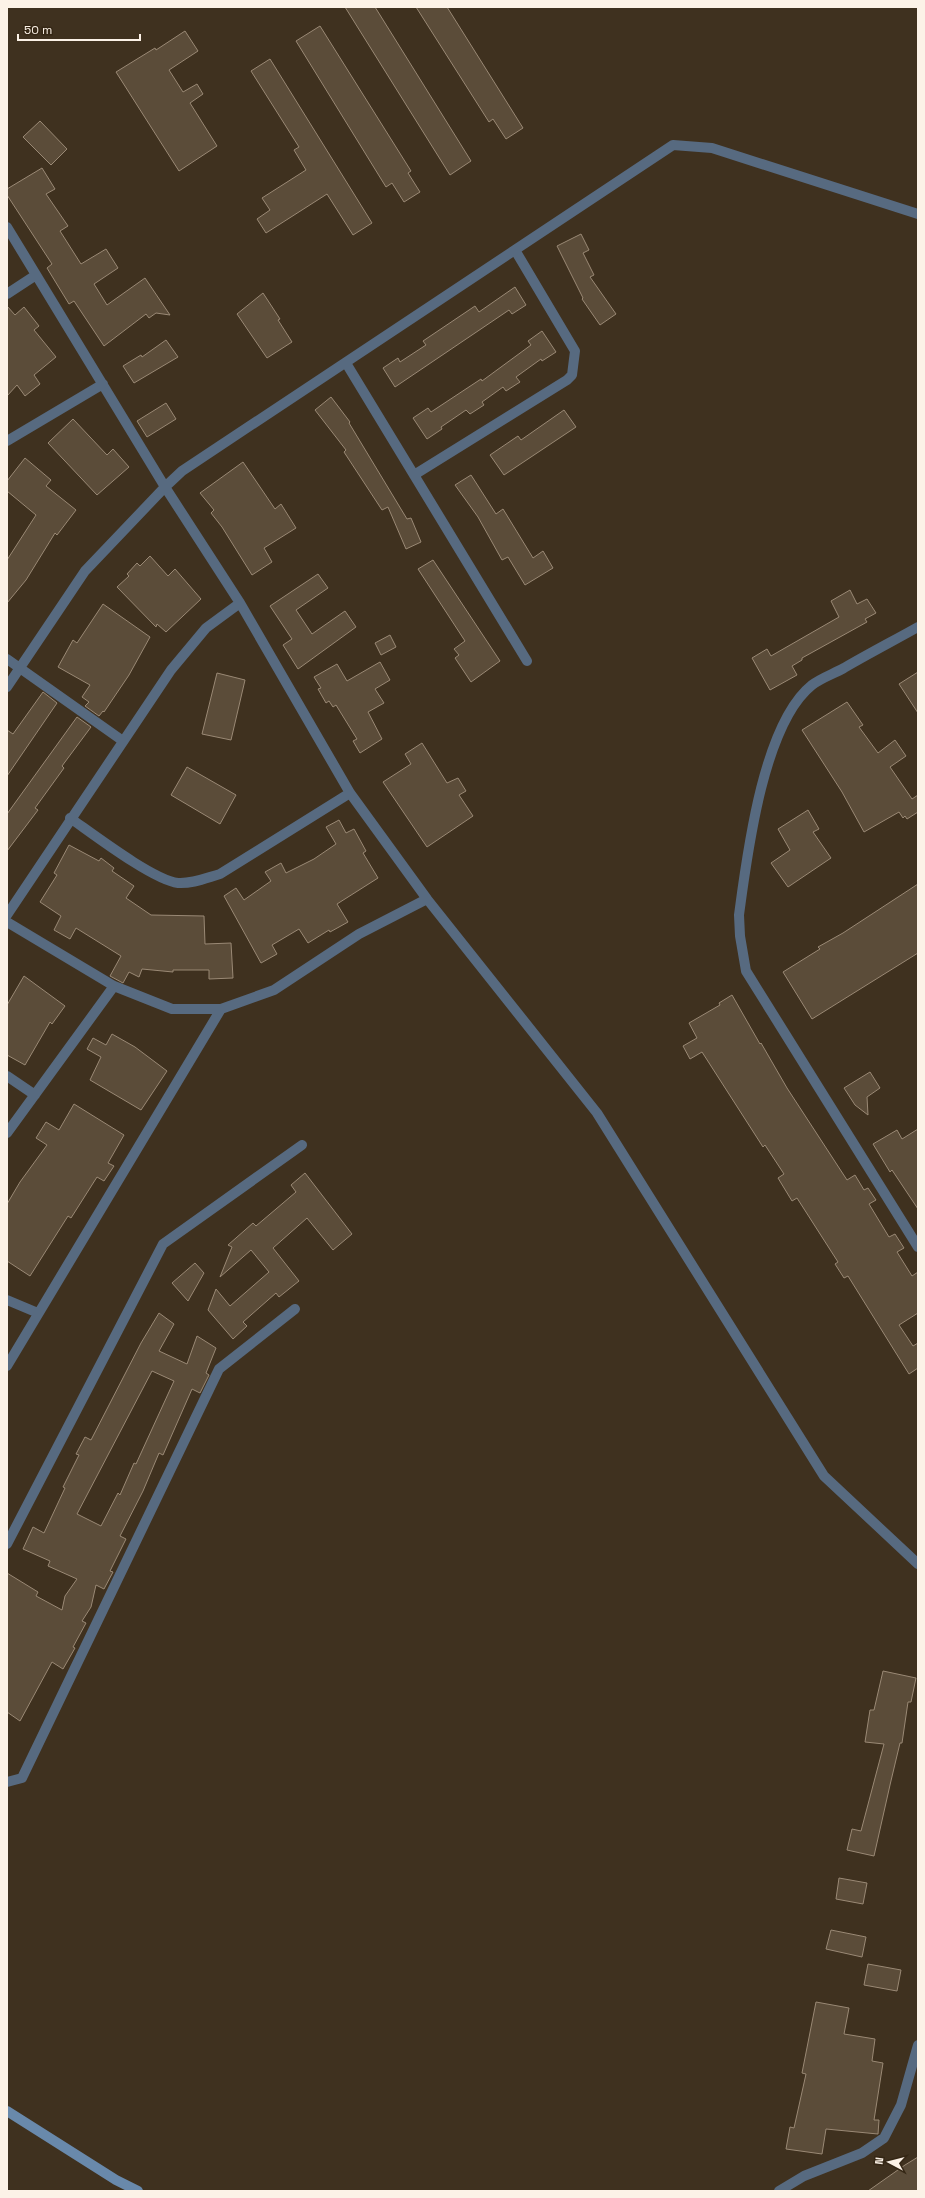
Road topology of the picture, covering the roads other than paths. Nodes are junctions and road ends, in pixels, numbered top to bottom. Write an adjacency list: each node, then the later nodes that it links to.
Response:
1 (918, 214): 3 (street)
2 (7, 228): 4 (street)
3 (515, 250): 6 (street); 9 (street)
4 (36, 275): 5 (street); 7 (street)
5 (7, 294)
6 (346, 363): 9 (street); 10 (street)
7 (103, 384): 8 (street); 10 (street)
8 (7, 441)
9 (414, 475): 14 (street)
10 (165, 487): 11 (street); 15 (street)
11 (240, 603): 17 (street); 18 (street)
12 (918, 627): 29 (street)
13 (7, 659): 15 (street)
14 (527, 661)
15 (21, 668): 16 (street); 17 (street)
16 (7, 688)
17 (123, 741): 19 (street)
18 (350, 793): 19 (street); 20 (street)
19 (70, 818): 21 (street)
20 (427, 899): 24 (street); 35 (street)
21 (7, 915)
22 (7, 922): 23 (street)
23 (114, 986): 24 (street); 26 (street)
24 (221, 1009): 32 (street)
25 (7, 1076): 26 (street)
26 (35, 1095): 27 (street)
27 (7, 1132)
28 (302, 1145): 34 (street)
29 (918, 1247)
30 (7, 1300): 32 (street)
31 (295, 1309): 36 (street)
32 (38, 1313): 33 (street)
33 (7, 1366)
34 (7, 1544)
35 (918, 1564)
36 (7, 1782)
37 (918, 2045): 40 (street)
38 (7, 2111): 39 (street)
39 (138, 2191)
40 (779, 2191)

